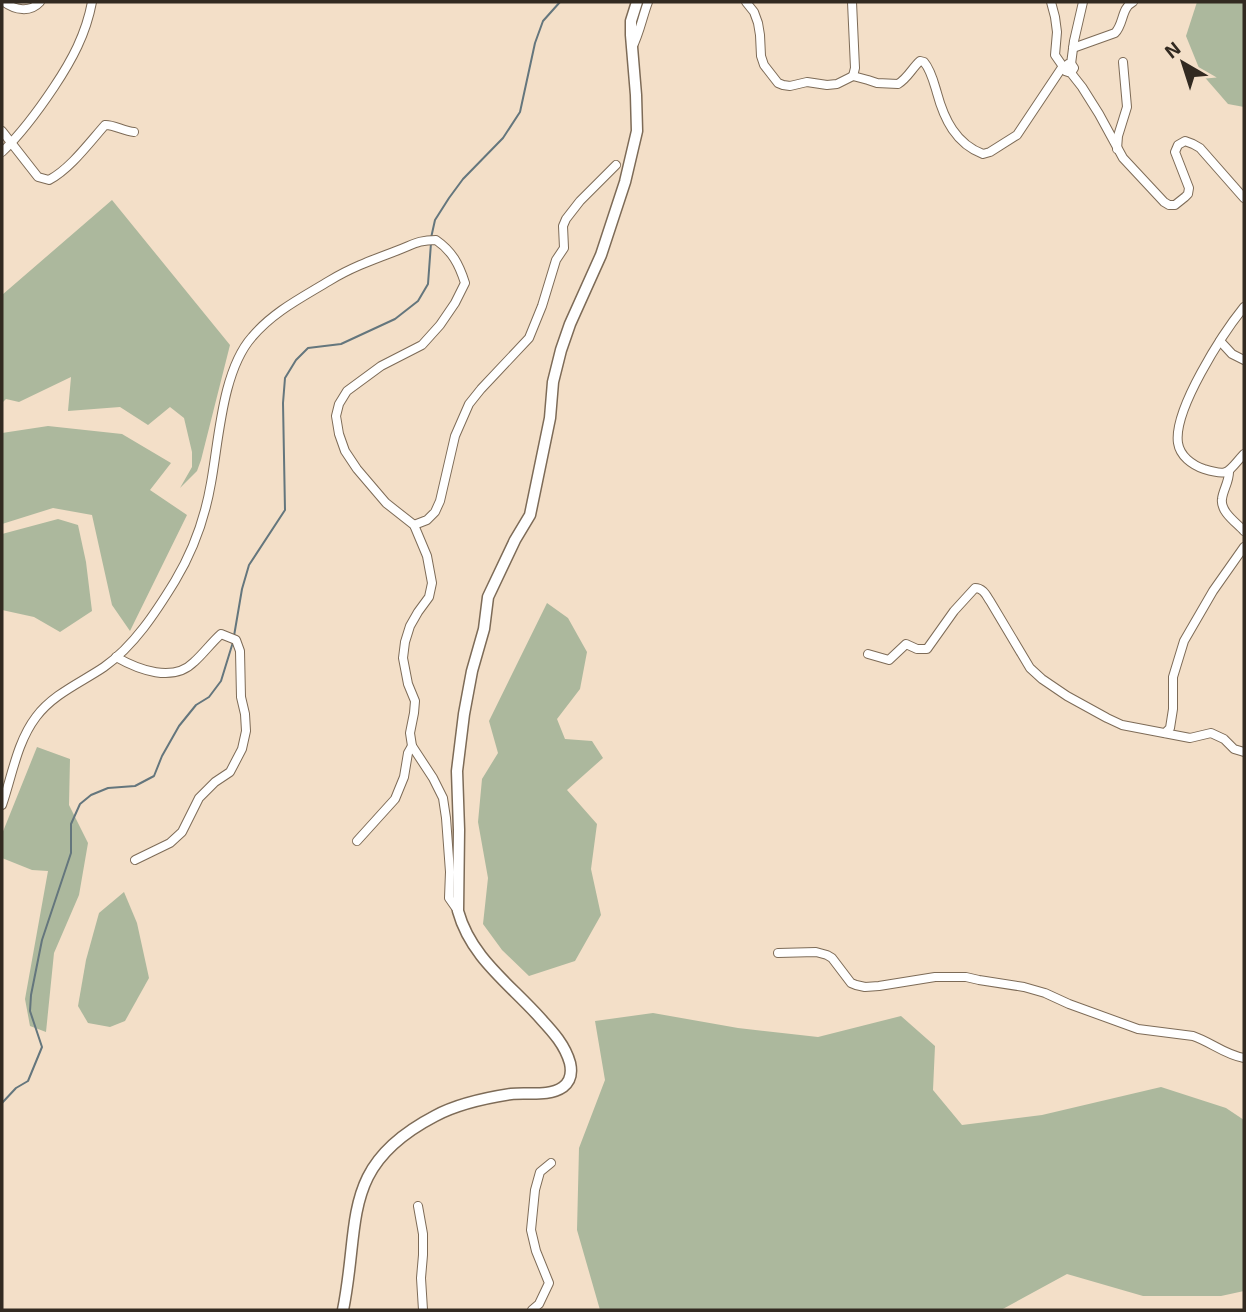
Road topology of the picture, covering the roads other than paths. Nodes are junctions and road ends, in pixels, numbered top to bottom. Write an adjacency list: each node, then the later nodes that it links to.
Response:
1 (4, 2): 2 (street)
2 (40, 2)
3 (92, 2): 18 (street)
4 (637, 2): 11 (main road)
5 (648, 2): 11 (street)
6 (746, 2): 15 (street)
7 (852, 2): 15 (street)
8 (1051, 2): 14 (street)
9 (1083, 2): 12 (street)
10 (1133, 2): 12 (street)
11 (632, 48): 39 (main road)
12 (1073, 48): 14 (street)
13 (1123, 62): 19 (street)
14 (1067, 68): 15 (street); 19 (street)
15 (853, 76)
16 (2, 131): 18 (street)
17 (134, 132): 18 (street)
18 (11, 143): 20 (street)
19 (1117, 149): 22 (street)
20 (2, 152)
21 (616, 165): 28 (street)
22 (1244, 198)
23 (1244, 307): 24 (street)
24 (1220, 341): 25 (street); 27 (street)
25 (1244, 360)
26 (1244, 454): 27 (street)
27 (1229, 472): 29 (street)
28 (414, 525): 32 (street); 34 (street)
29 (1244, 531)
30 (1244, 547): 33 (street)
31 (868, 654): 33 (street)
32 (116, 657): 36 (street); 38 (street)
33 (1164, 733): 35 (street)
34 (412, 746): 37 (street); 39 (street)
35 (1244, 752)
36 (2, 805)
37 (357, 841)
38 (135, 860)
39 (457, 911): 44 (main road)
40 (778, 953): 41 (street)
41 (1244, 1058)
42 (551, 1163): 46 (street)
43 (418, 1206): 45 (street)
44 (343, 1310)
45 (423, 1310)
46 (532, 1310)

